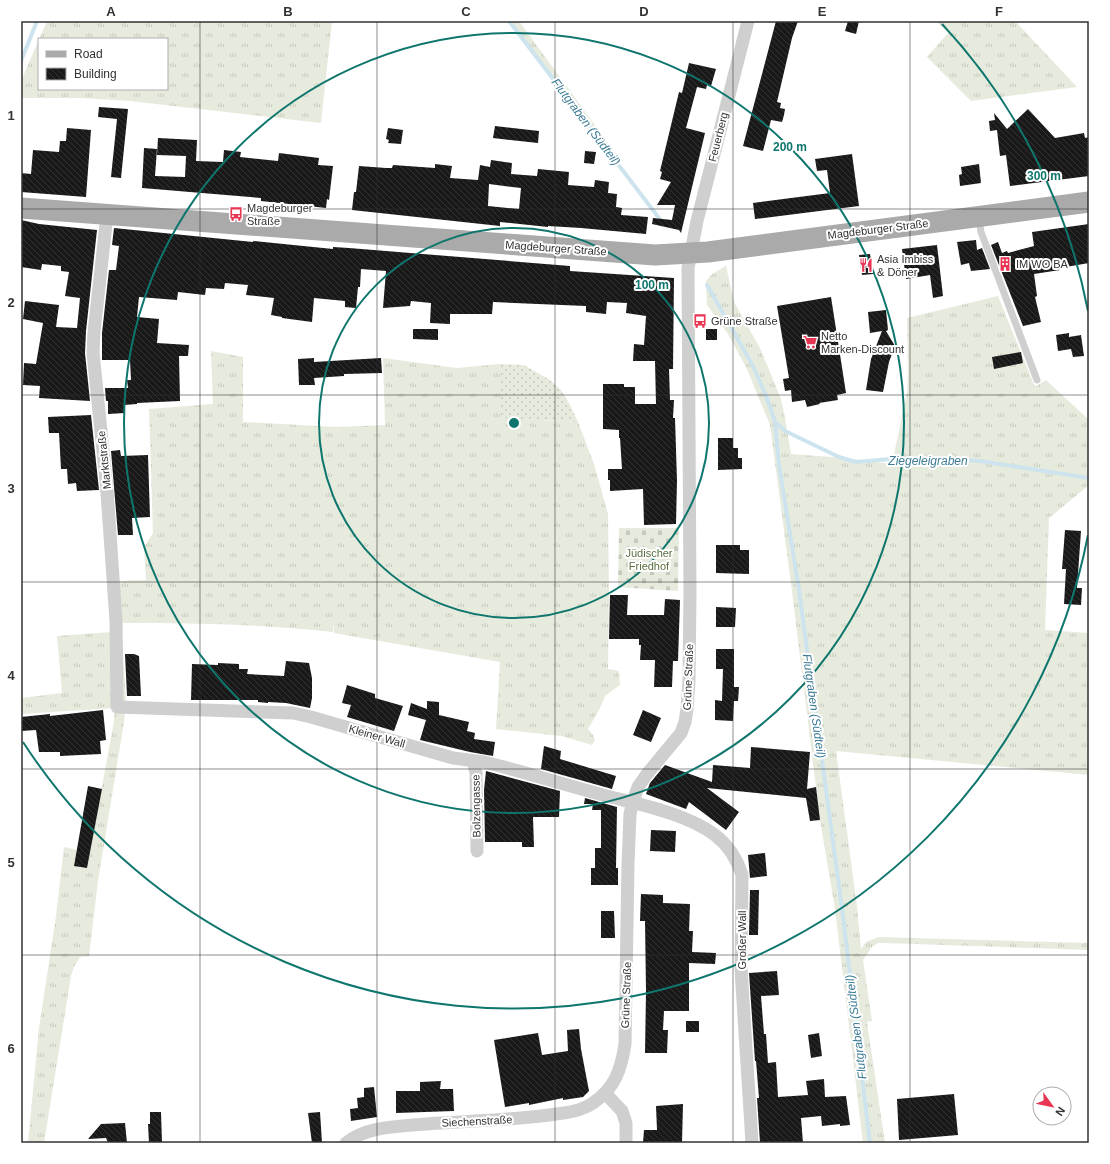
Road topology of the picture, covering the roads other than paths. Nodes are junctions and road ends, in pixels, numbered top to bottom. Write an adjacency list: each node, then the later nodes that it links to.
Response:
1 (748, 21): 6 (street, Feuerberg)
2 (1089, 202): 5 (main road, Magdeburger Straße)
3 (21, 208): 4 (main road, Magdeburger Straße)
4 (107, 214): 6 (main road, Magdeburger Straße); 8 (street, Marktstraße)
5 (979, 216): 6 (main road, Magdeburger Straße); 7 (lane)
6 (691, 253): 10 (street, Grüne Straße)
7 (1037, 380)
8 (117, 707): 9 (street, Kleiner Wall)
9 (473, 761): 10 (street, Kleiner Wall); 11 (street, Bolzengasse)
10 (633, 801): 12 (street, Grüne Straße); 15 (street, Großer Wall)
11 (477, 851)
12 (605, 1093): 13 (street, Siechenstraße); 14 (street)
13 (346, 1143)
14 (626, 1143)
15 (752, 1143)

